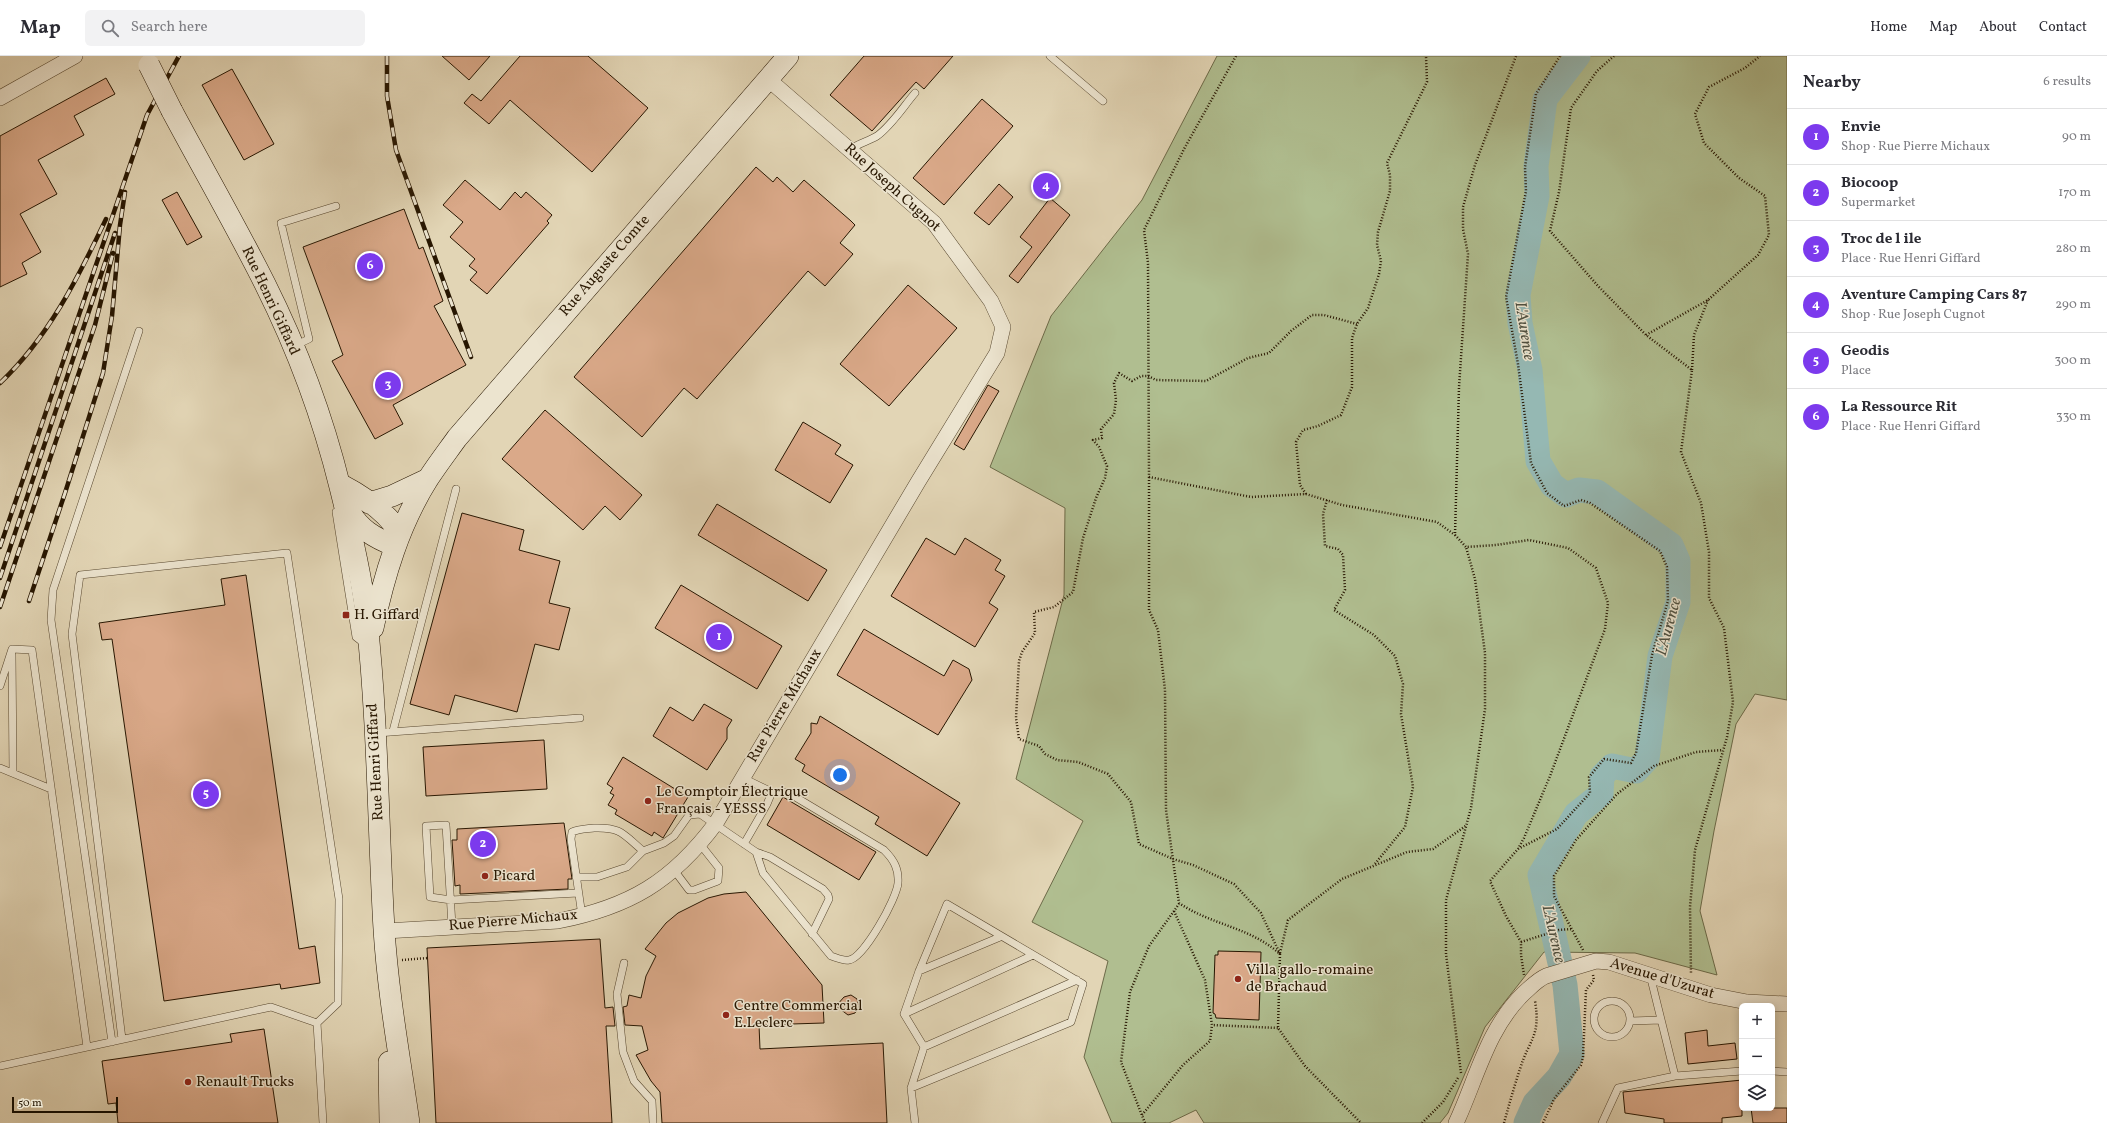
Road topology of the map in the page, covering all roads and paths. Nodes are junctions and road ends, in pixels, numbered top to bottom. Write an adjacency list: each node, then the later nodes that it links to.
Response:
1 (75, 56): 13 (street)
2 (788, 56): 11 (street, Rue Auguste Comte)
3 (1050, 56): 14 (lane)
4 (1236, 56): 23 (path)
5 (1426, 56): 18 (path)
6 (1516, 56): 33 (path)
7 (1560, 56): 51 (path)
8 (1614, 56): 20 (path)
9 (1760, 56): 17 (path)
10 (147, 61): 21 (street, Rue Henri Giffard, bridge)
11 (768, 79): 15 (street, Rue Joseph Cugnot); 26 (street, Rue Auguste Comte)
12 (915, 93): 15 (lane)
13 (0, 98)
14 (1103, 101)
15 (849, 150): 27 (street, Rue Joseph Cugnot)
16 (336, 206): 21 (lane)
17 (1708, 300): 20 (path); 22 (path)
18 (1357, 324): 23 (path); 29 (path)
19 (139, 331): 90 (lane)
20 (1646, 335): 22 (path)
21 (289, 338): 24 (lane); 30 (street, Rue Henri Giffard)
22 (1692, 370): 41 (path)
23 (1148, 376): 25 (path); 54 (path)
24 (305, 398)
25 (1149, 477): 29 (path); 54 (path)
26 (428, 479): 32 (street); 34 (street, Rue Auguste Comte)
27 (918, 482): 44 (street, Rue Pierre Michaux)
28 (456, 489): 40 (lane)
29 (1306, 494): 31 (path)
30 (339, 496): 32 (street); 34 (street); 36 (street, Rue Henri Giffard); 36 (lane)
31 (1327, 500): 33 (path); 55 (path)
32 (369, 503): 34 (street)
33 (1455, 535): 35 (path)
34 (397, 540): 36 (street, Rue Auguste Comte)
35 (1466, 547): 48 (path); 51 (path)
36 (369, 646): 40 (street, Rue Henri Giffard)
37 (12, 649): 38 (lane); 43 (lane); 45 (lane)
38 (0, 686)
39 (580, 718): 40 (lane)
40 (384, 732): 65 (street, Rue Henri Giffard)
41 (1724, 750): 64 (path); 81 (path)
42 (0, 768): 43 (lane)
43 (13, 773): 45 (lane)
44 (742, 778): 46 (lane); 47 (street, Rue Pierre Michaux)
45 (51, 789): 91 (lane)
46 (772, 792): 50 (lane); 66 (lane)
47 (716, 823): 49 (street, Rue Pierre Michaux); 50 (lane); 52 (lane)
48 (1467, 825): 55 (path); 97 (path)
49 (700, 844): 56 (street, Rue Pierre Michaux); 56 (lane)
50 (744, 844): 53 (lane)
51 (1518, 849): 68 (path)
52 (643, 851): 57 (lane); 57 (lane)
53 (756, 852): 66 (lane); 66 (lane)
54 (1173, 859): 60 (path); 69 (path)
55 (1374, 865): 69 (path)
56 (674, 870): 62 (street, Rue Pierre Michaux)
57 (576, 877): 58 (lane)
58 (578, 893): 59 (lane); 62 (lane)
59 (451, 900): 59 (lane); 63 (lane)
60 (1179, 904): 61 (path); 69 (path)
61 (1174, 911): 87 (path); 101 (path)
62 (582, 916): 63 (street, Rue Pierre Michaux)
63 (452, 926): 65 (street, Rue Pierre Michaux)
64 (1572, 930): 68 (path); 74 (path)
65 (384, 931): 72 (street, Rue Henri Giffard)
66 (812, 934)
67 (1000, 936): 70 (lane); 75 (lane); 75 (lane)
68 (1522, 942): 80 (path)
69 (1280, 954): 88 (path)
70 (1033, 955): 77 (lane); 83 (lane)
71 (428, 958): 72 (path)
72 (388, 961): 79 (street, Rue Henri Giffard)
73 (624, 963): 105 (lane)
74 (1590, 963): 76 (street, Avenue d'Uzurat); 80 (street, Avenue d'Uzurat)
75 (919, 971): 83 (lane)
76 (1652, 974): 81 (street, Avenue d'Uzurat); 84 (lane)
77 (1077, 980): 92 (lane); 99 (lane)
78 (1594, 980): 112 (path)
79 (390, 987): 103 (street, Rue Henri Giffard); 104 (street, Rue Henri Giffard)
80 (1530, 988): 100 (street, Avenue d'Uzurat); 111 (path)
81 (1691, 989): 82 (street, Avenue d'Uzurat)
82 (1787, 1004)
83 (904, 1014): 92 (lane)
84 (1661, 1020): 85 (lane); 98 (lane)
85 (1631, 1021): 85 (lane)
86 (317, 1023): 89 (lane); 89 (lane); 102 (lane)
87 (1212, 1025): 88 (path); 101 (path)
88 (1278, 1028): 108 (path)
89 (122, 1040): 90 (lane)
90 (112, 1042): 91 (lane)
91 (87, 1047): 93 (lane)
92 (924, 1047): 99 (lane)
93 (0, 1066)
94 (1739, 1071): 98 (lane)
95 (1775, 1071): 96 (lane)
96 (1787, 1072)
97 (1461, 1073): 100 (path); 109 (path)
98 (1676, 1076): 113 (lane)
99 (911, 1088): 106 (lane)
100 (1469, 1095): 110 (street, Avenue d'Uzurat)
101 (1142, 1115): 107 (path)
102 (323, 1123)
103 (390, 1123)
104 (409, 1123)
105 (653, 1123)
106 (915, 1123)
107 (1144, 1123)
108 (1361, 1123)
109 (1422, 1123)
110 (1456, 1123)
111 (1504, 1123)
112 (1543, 1123)
113 (1602, 1123)

